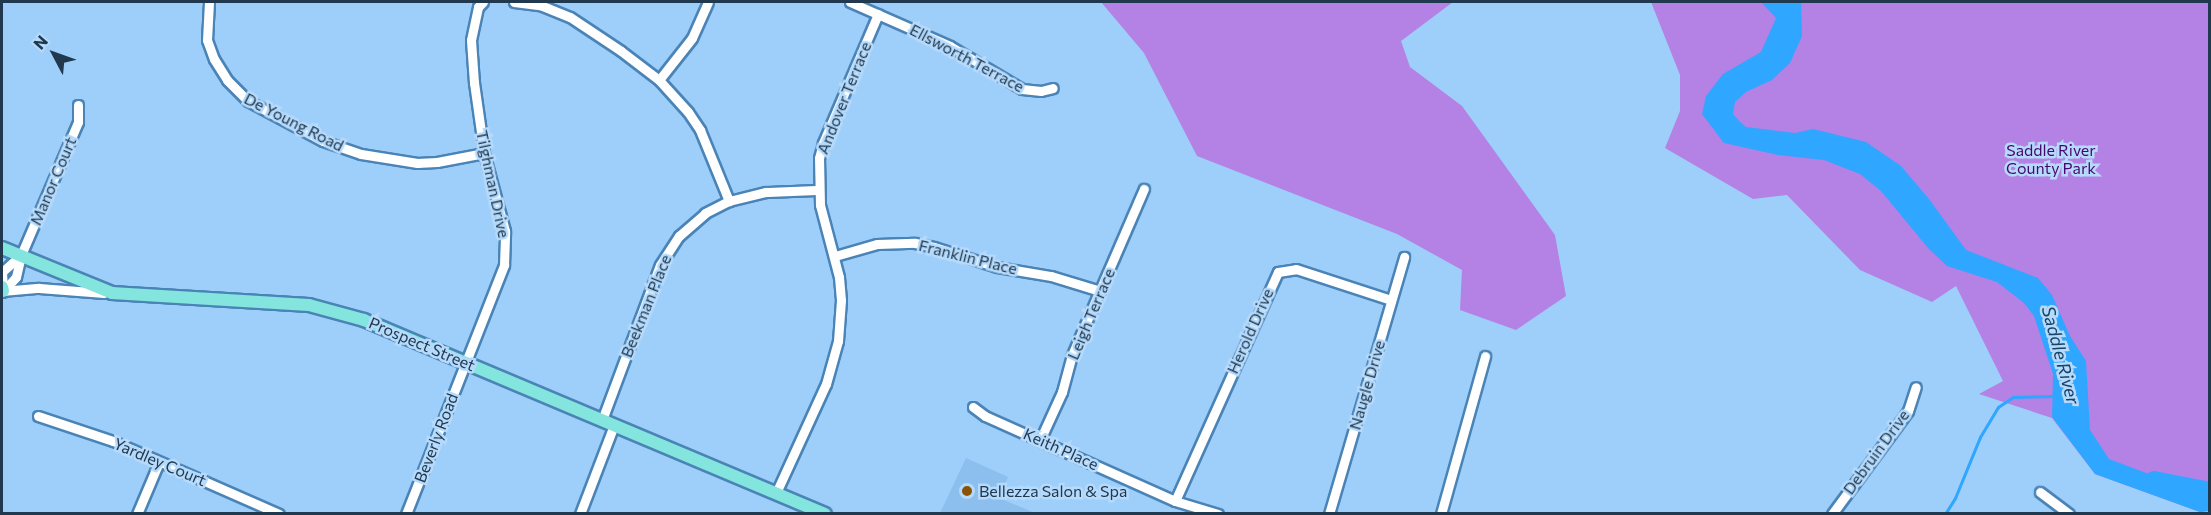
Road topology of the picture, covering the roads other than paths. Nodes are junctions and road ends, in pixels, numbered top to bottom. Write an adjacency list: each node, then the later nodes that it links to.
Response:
1 (209, 2): 10 (street, De Young Road)
2 (483, 2): 10 (street, Tilghman Drive)
3 (514, 2): 7 (street)
4 (708, 2): 7 (street)
5 (850, 2): 6 (street, Ellsworth Terrace)
6 (878, 14): 8 (street, Ellsworth Terrace); 12 (street, Andover Terrace)
7 (659, 80): 13 (street)
8 (1053, 88)
9 (78, 105): 15 (street, Manor Court)
10 (484, 153): 23 (street, Tilghman Drive)
11 (1144, 189): 19 (street, Leigh Terrace)
12 (818, 190): 13 (street, Beekman Place); 16 (street, Andover Terrace)
13 (729, 201): 27 (street, Beekman Place)
14 (2, 248): 15 (main road, Prospect Street)
15 (21, 255): 18 (street, Manor Court); 18 (street, Manor Court); 20 (main road, Prospect Street)
16 (835, 256): 19 (street, Franklin Place); 32 (street, Andover Terrace)
17 (1404, 257): 21 (street, Naugle Drive)
18 (2, 289): 20 (street)
19 (1100, 291): 29 (street, Leigh Terrace)
20 (112, 293): 23 (main road, Prospect Street)
21 (1391, 300): 33 (street, Herold Drive); 40 (street, Naugle Drive)
22 (1485, 356): 41 (street)
23 (465, 362): 27 (main road, Prospect Street); 36 (street, Beverly Road)
24 (1916, 387): 42 (street, Debruin Drive)
25 (974, 407): 29 (street, Keith Place)
26 (38, 416): 30 (street, Yardley Court)
27 (602, 420): 28 (main road, Prospect Street)
28 (614, 425): 32 (main road, Prospect Street); 37 (street)
29 (1040, 440): 33 (street, Keith Place)
30 (159, 462): 34 (street); 35 (street, Yardley Court)
31 (2040, 492): 43 (street)
32 (776, 493): 38 (main road, Prospect Street)
33 (1175, 501): 39 (street, Keith Place)
34 (137, 513)
35 (279, 513)
36 (406, 513)
37 (580, 513)
38 (825, 513)
39 (1218, 513)
40 (1329, 513)
41 (1441, 513)
42 (1832, 513)
43 (2069, 513)

